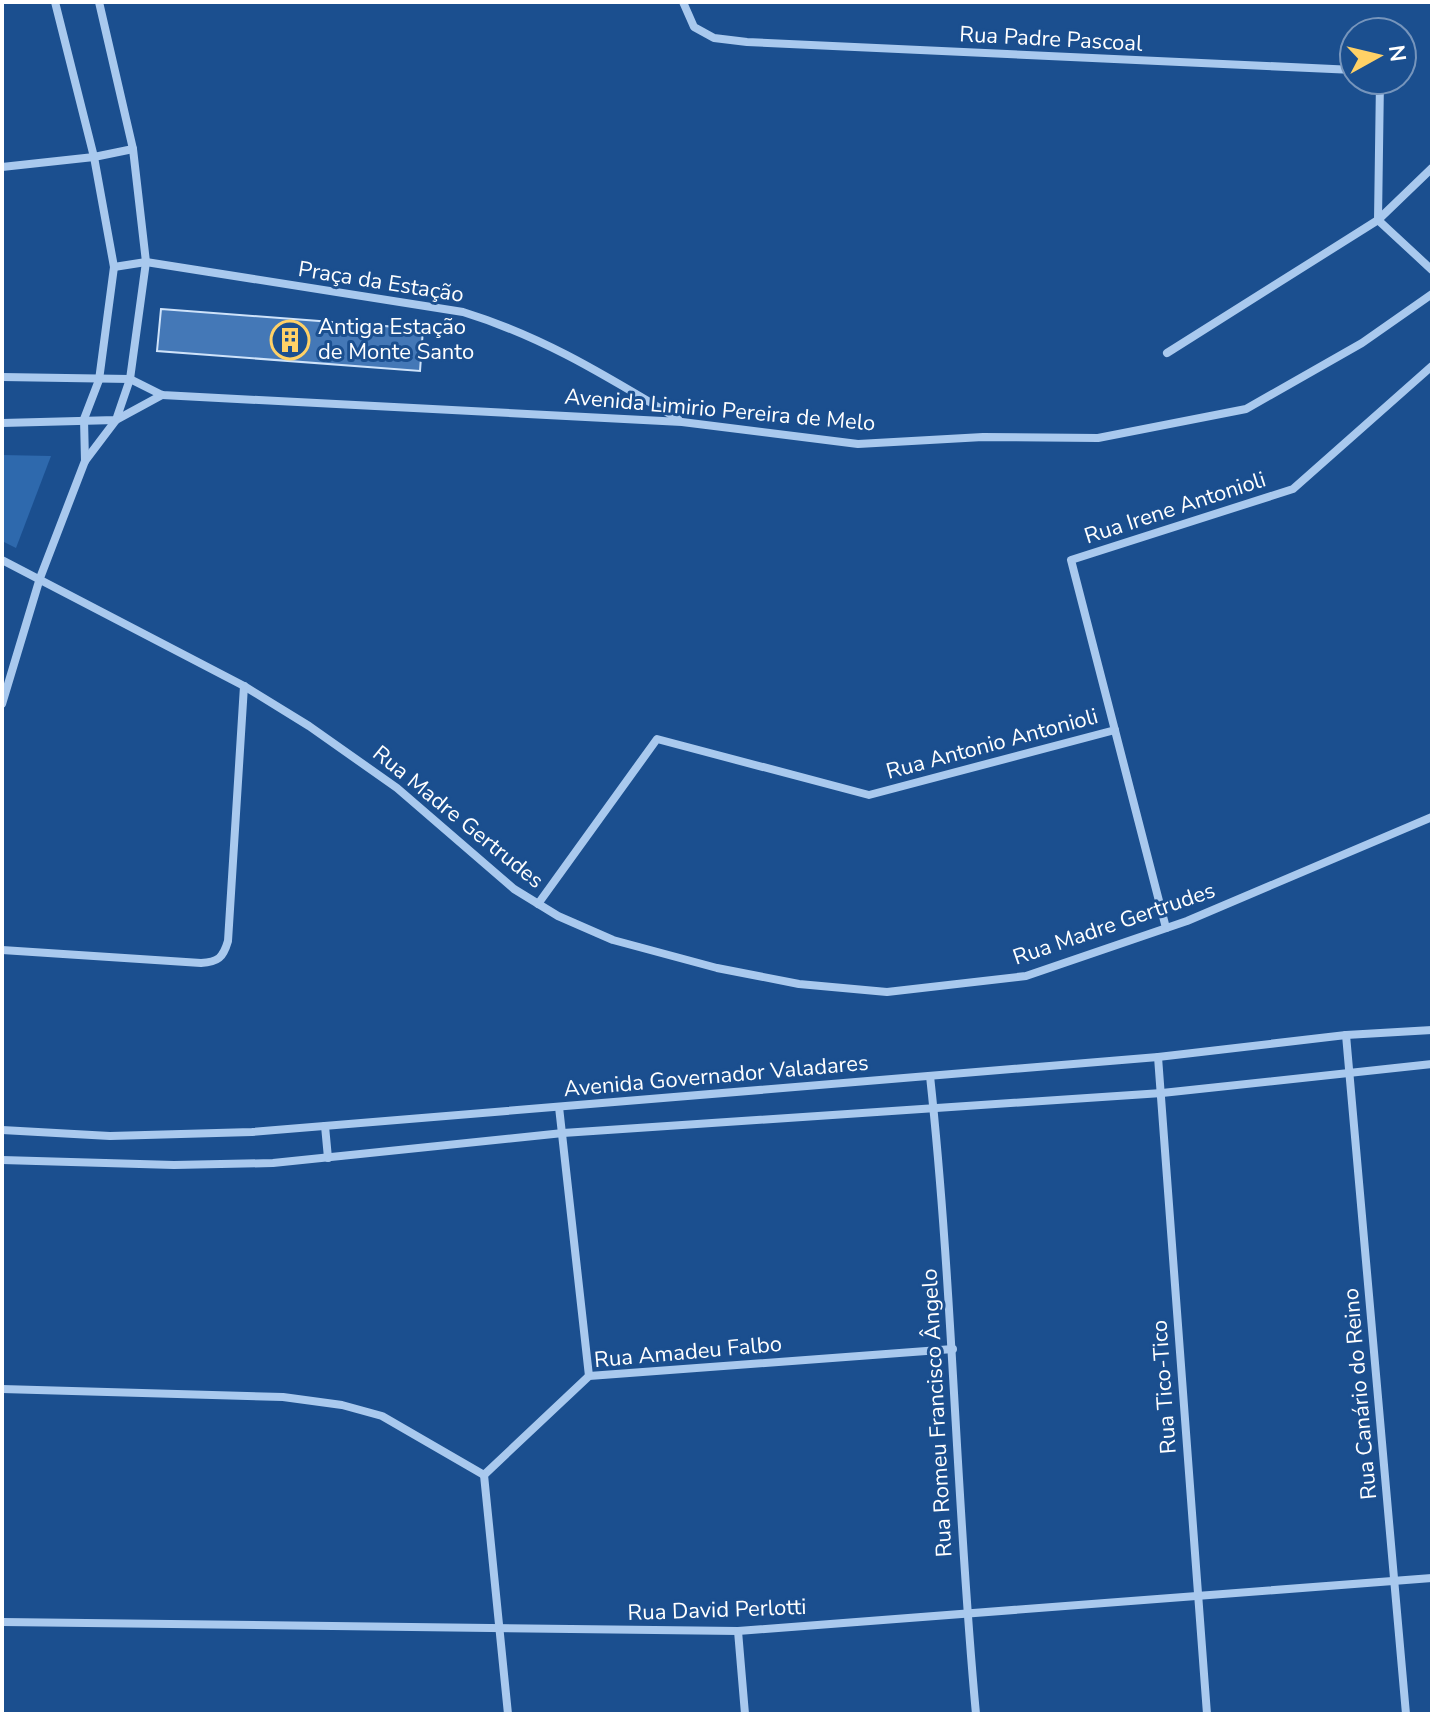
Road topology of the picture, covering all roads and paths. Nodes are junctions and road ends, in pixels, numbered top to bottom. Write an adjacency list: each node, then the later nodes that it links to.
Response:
1 (55, 2): 7 (street)
2 (99, 2): 6 (street)
3 (683, 2): 4 (street, Rua Padre Pascoal)
4 (1338, 69)
5 (1380, 96): 10 (street)
6 (133, 149): 7 (street); 11 (street)
7 (94, 157): 8 (street); 12 (street)
8 (2, 167)
9 (1432, 168): 10 (street)
10 (1378, 220): 13 (street); 15 (street)
11 (146, 262): 12 (street, Praça da Estação); 18 (street); 23 (street, Praça da Estação)
12 (114, 267): 19 (street)
13 (1432, 270)
14 (1432, 294): 23 (street, Avenida Limirio Pereira de Melo)
15 (1167, 353)
16 (1432, 366): 30 (street, Rua Irene Antonioli)
17 (2, 377): 19 (street, Avenida Limirio Pereira de Melo)
18 (130, 379): 19 (street, Avenida Limirio Pereira de Melo); 20 (street, Avenida Limirio Pereira de Melo); 22 (street)
19 (99, 380): 21 (street)
20 (162, 395): 22 (street); 23 (street, Avenida Limirio Pereira de Melo)
21 (84, 419): 22 (street); 24 (street); 25 (street)
22 (116, 420): 25 (street)
23 (682, 422)
24 (2, 423)
25 (85, 461): 27 (street)
26 (2, 560): 27 (street, Rua Madre Gertrudes)
27 (40, 578): 28 (street, Rua Madre Gertrudes); 29 (street)
28 (244, 686): 32 (street, Rua Madre Gertrudes); 34 (street)
29 (2, 704)
30 (1115, 730): 32 (street, Rua Antonio Antonioli); 33 (street, Rua Irene Antonioli)
31 (1432, 817): 33 (street, Rua Madre Gertrudes)
32 (538, 904): 33 (street, Rua Madre Gertrudes)
33 (1166, 928)
34 (2, 950)
35 (1432, 1030): 36 (street, Avenida Governador Valadares)
36 (1346, 1035): 37 (street, Avenida Governador Valadares); 39 (street, Rua Canário do Reino)
37 (1158, 1057): 40 (street, Avenida Governador Valadares); 41 (street, Rua Tico-Tico)
38 (1432, 1064): 39 (street, Avenida Governador Valadares)
39 (1349, 1070): 41 (street, Avenida Governador Valadares); 54 (street, Rua Canário do Reino)
40 (930, 1076): 42 (street, Avenida Governador Valadares); 43 (street, Rua Romeu Francisco Ângelo)
41 (1162, 1093): 43 (street, Avenida Governador Valadares); 55 (street, Rua Tico-Tico)
42 (559, 1107): 44 (street, Avenida Governador Valadares); 46 (street)
43 (934, 1111): 46 (street, Avenida Governador Valadares); 49 (street, Rua Romeu Francisco Ângelo)
44 (325, 1126): 45 (street, Avenida Governador Valadares); 47 (street)
45 (2, 1130)
46 (563, 1133): 47 (street, Avenida Governador Valadares); 50 (street)
47 (328, 1158): 48 (street, Avenida Governador Valadares)
48 (2, 1160)
49 (953, 1349): 50 (street, Rua Amadeu Falbo); 56 (street, Rua Romeu Francisco Ângelo)
50 (589, 1376): 52 (street, Rua Amadeu Falbo)
51 (2, 1389): 52 (street)
52 (484, 1475): 58 (street)
53 (1432, 1578): 54 (street, Rua David Perlotti)
54 (1394, 1582): 55 (street, Rua David Perlotti); 64 (street, Rua Canário do Reino)
55 (1196, 1596): 56 (street, Rua David Perlotti); 63 (street, Rua Tico-Tico)
56 (966, 1612): 59 (street, Rua David Perlotti); 62 (street, Rua Romeu Francisco Ângelo)
57 (2, 1622): 58 (street, Rua David Perlotti)
58 (503, 1631): 59 (street, Rua David Perlotti); 60 (street)
59 (738, 1631): 61 (street)
60 (508, 1714)
61 (745, 1714)
62 (976, 1714)
63 (1207, 1714)
64 (1406, 1714)

